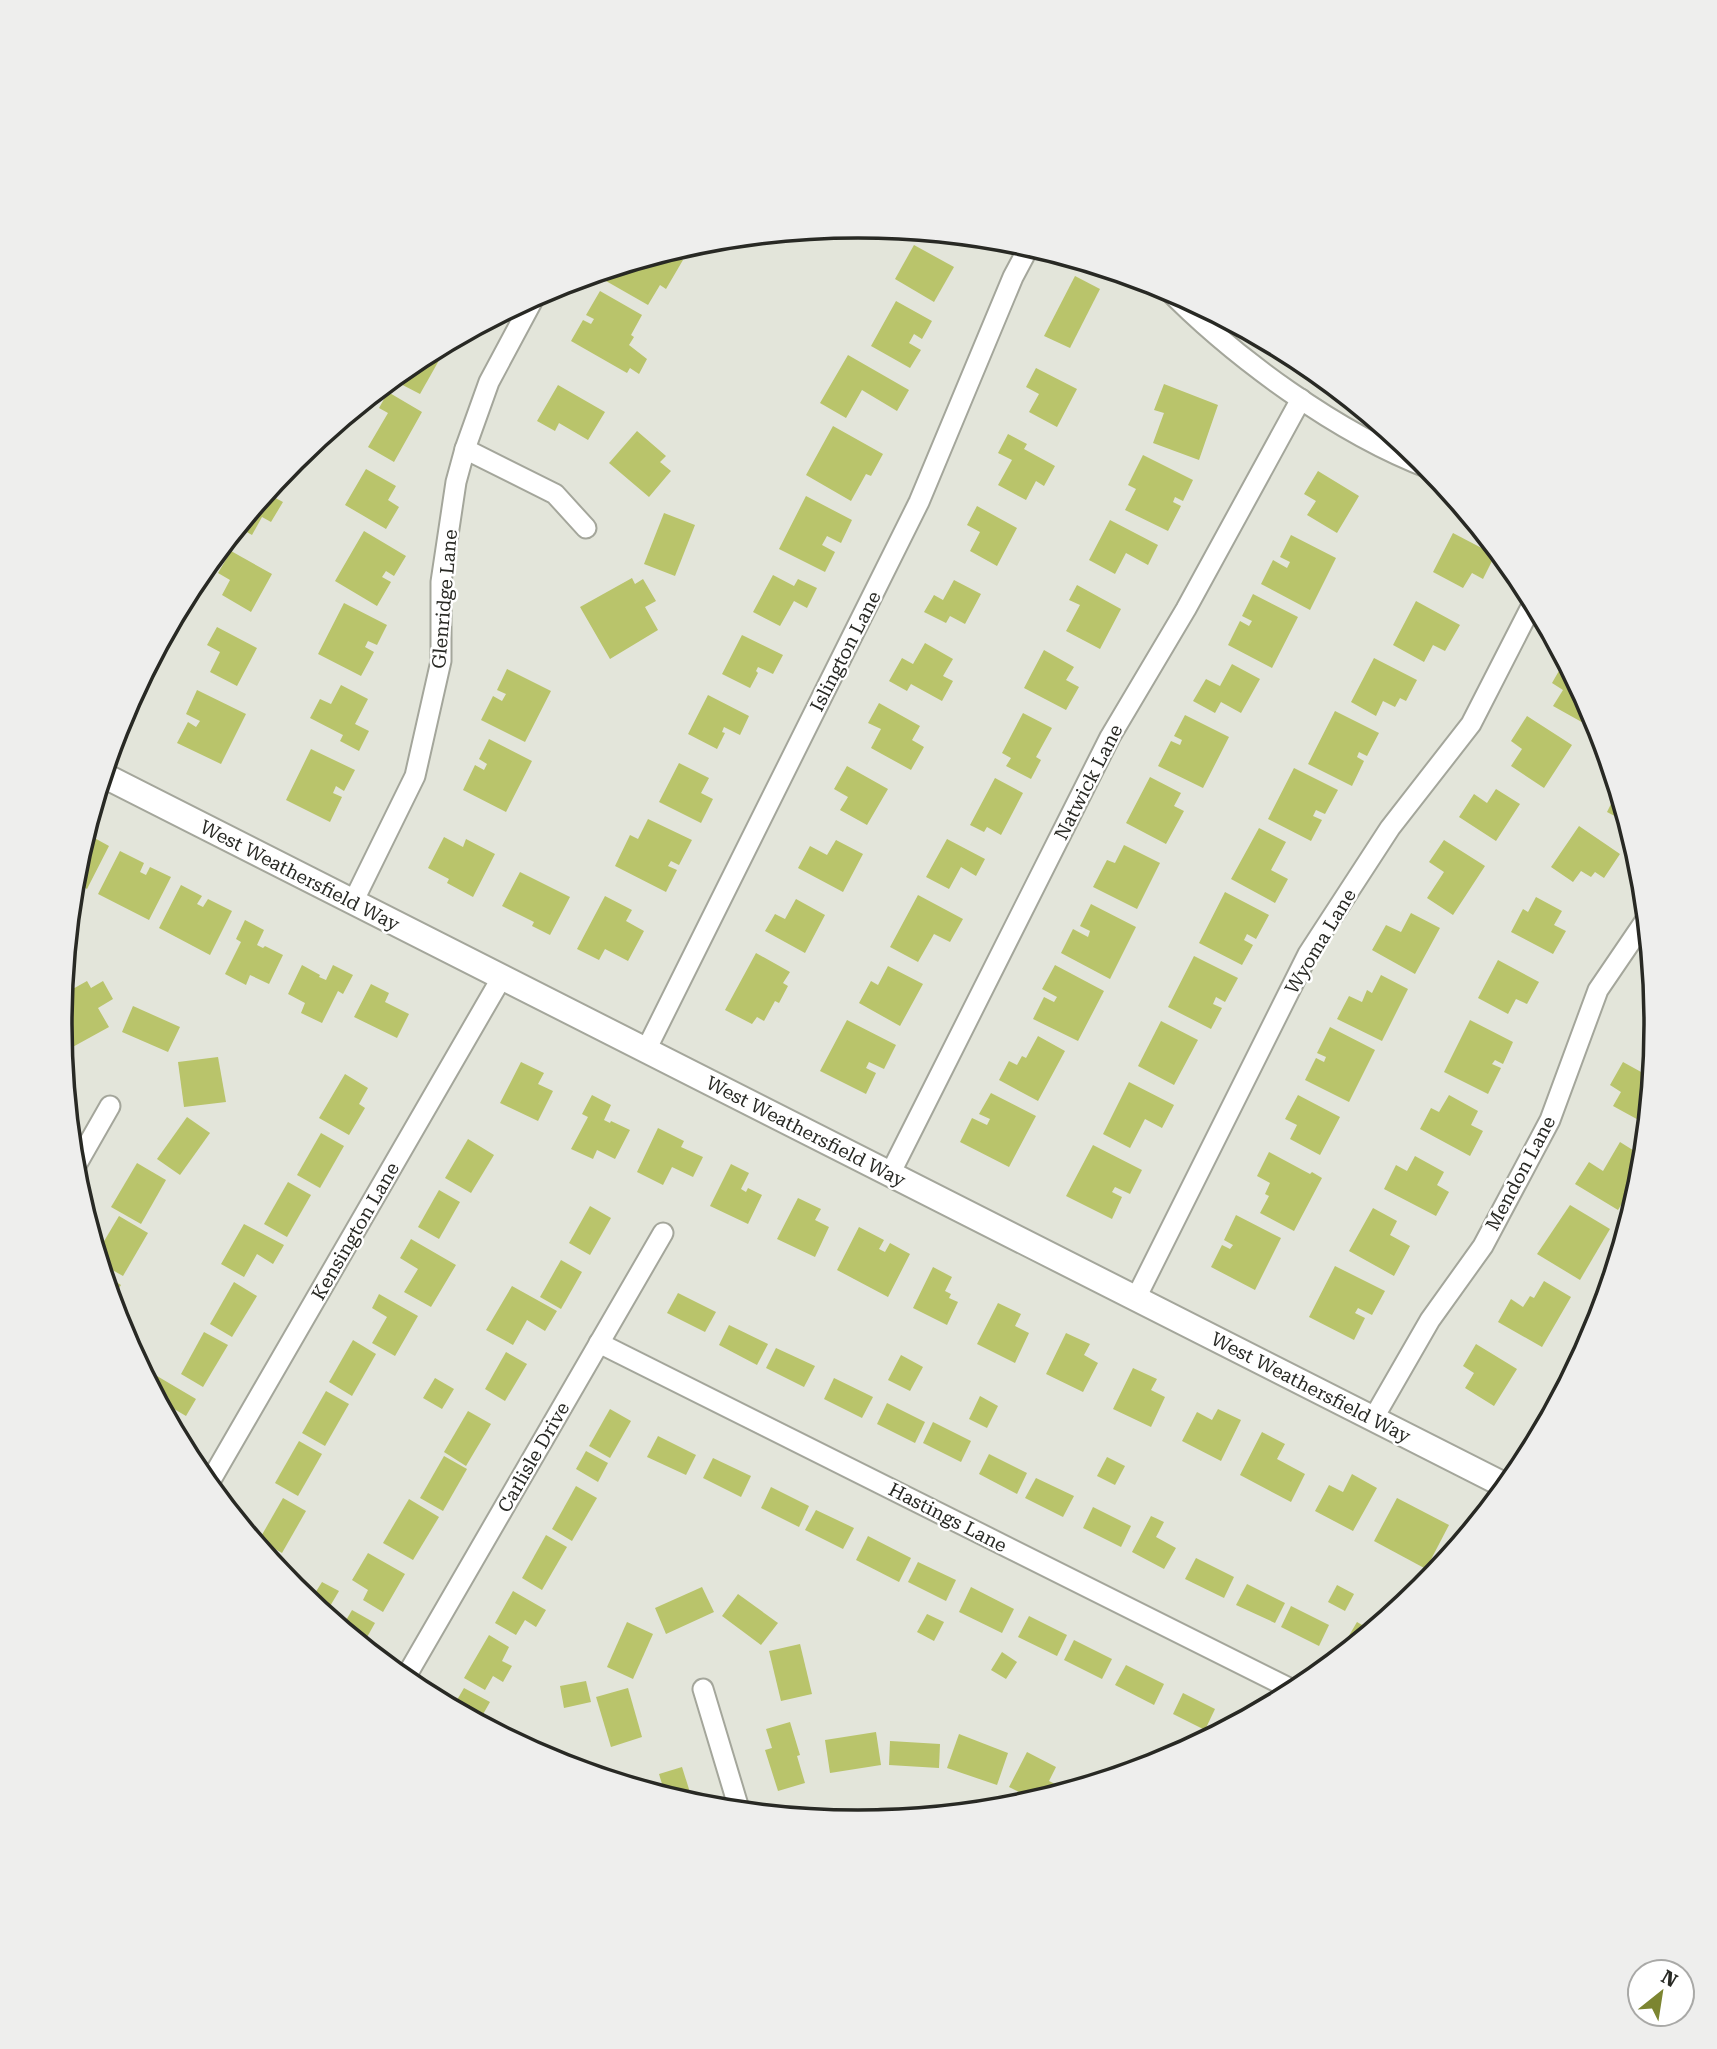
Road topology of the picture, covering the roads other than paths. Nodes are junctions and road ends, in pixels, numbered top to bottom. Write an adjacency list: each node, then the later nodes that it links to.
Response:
1 (1025, 256): 13 (street, Islington Lane)
2 (526, 312): 5 (street, Glenridge Lane)
3 (1195, 314): 4 (street)
4 (1301, 399): 6 (street); 16 (street, Natwick Lane)
5 (465, 449): 7 (street); 10 (street, Glenridge Lane)
6 (1399, 453)
7 (586, 528)
8 (1528, 612): 18 (street, Wyoma Lane)
9 (112, 779): 10 (street, West Weathersfield Way)
10 (353, 901): 12 (street, West Weathersfield Way)
11 (1640, 929): 20 (street, Mendon Lane)
12 (502, 977): 13 (street, West Weathersfield Way); 21 (street, Kensington Lane)
13 (646, 1050): 16 (street, West Weathersfield Way)
14 (110, 1106): 15 (street)
15 (83, 1154)
16 (890, 1174): 18 (street, West Weathersfield Way)
17 (663, 1233): 19 (street, Carlisle Drive)
18 (1136, 1298): 20 (street, West Weathersfield Way)
19 (599, 1343): 23 (street, Carlisle Drive); 24 (street, Hastings Lane)
20 (1373, 1419): 22 (street, West Weathersfield Way)
21 (214, 1475)
22 (1498, 1482)
23 (409, 1671)
24 (1285, 1686)
25 (704, 1689): 26 (street)
26 (737, 1802)

